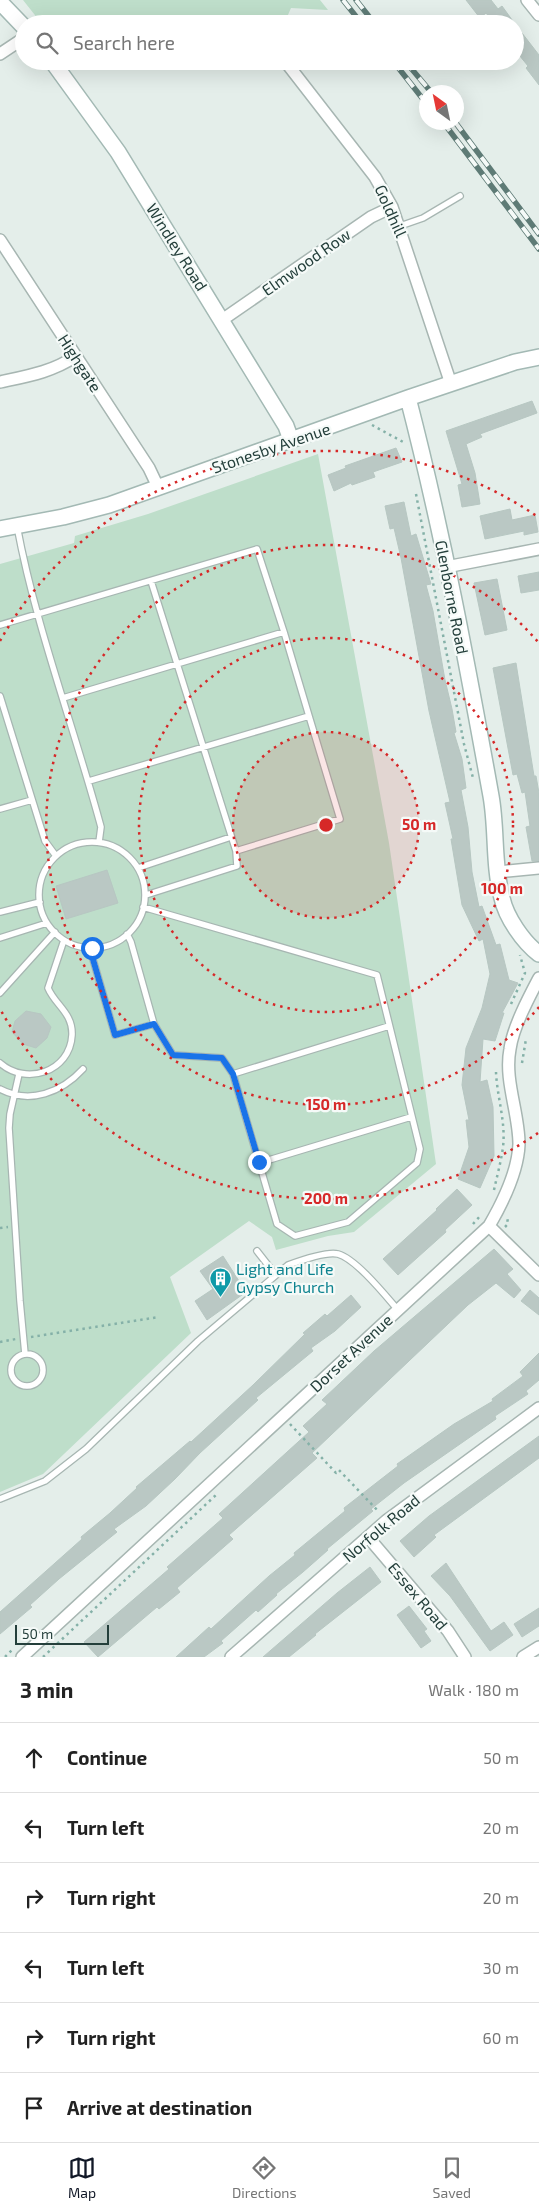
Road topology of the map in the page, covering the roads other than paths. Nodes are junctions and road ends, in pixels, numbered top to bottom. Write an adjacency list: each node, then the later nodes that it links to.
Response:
1 (527, 0): 3 (street)
2 (0, 2): 4 (street)
3 (539, 15)
4 (15, 18)
5 (15, 44): 6 (street)
6 (0, 54)
7 (59, 70): 13 (street, Windley Road)
8 (292, 70): 10 (street, Goldhill)
9 (460, 196): 11 (lane)
10 (392, 207): 11 (street, Goldhill); 13 (street, Elmwood Row)
11 (400, 226): 17 (street, Goldhill)
12 (0, 240): 14 (street, Highgate)
13 (222, 320): 19 (street, Windley Road)
14 (76, 356): 16 (street); 20 (street, Highgate)
15 (539, 357): 17 (street, Stonesby Avenue)
16 (0, 382)
17 (451, 384): 18 (street, Stonesby Avenue)
18 (408, 398): 19 (street, Stonesby Avenue); 24 (street, Glenborne Road)
19 (291, 440): 20 (street, Stonesby Avenue)
20 (158, 488): 21 (street, Stonesby Avenue)
21 (17, 526): 22 (street, Stonesby Avenue); 26 (lane)
22 (0, 529)
23 (539, 549): 24 (street)
24 (446, 567): 44 (street, Glenborne Road)
25 (151, 581): 26 (lane); 28 (lane); 29 (lane)
26 (38, 615): 27 (lane); 31 (lane)
27 (0, 625)
28 (284, 632): 29 (lane); 33 (lane)
29 (177, 664): 31 (lane); 34 (lane)
30 (0, 696): 32 (lane)
31 (63, 698): 35 (lane)
32 (3, 716): 36 (lane)
33 (310, 716): 34 (lane); 40 (lane)
34 (202, 748): 35 (lane); 38 (lane)
35 (89, 782): 39 (lane)
36 (32, 800): 37 (lane); 41 (lane)
37 (0, 809)
38 (232, 837): 40 (lane); 42 (lane)
39 (99, 842): 41 (lane); 42 (lane)
40 (236, 851): 45 (lane)
41 (56, 856): 46 (lane)
42 (138, 868): 45 (lane)
43 (539, 868): 44 (street)
44 (498, 872): 55 (street, Glenborne Road)
45 (146, 895): 47 (lane)
46 (40, 902): 48 (lane); 49 (lane)
47 (143, 907): 51 (lane); 59 (lane)
48 (0, 912)
49 (47, 923): 50 (lane); 52 (lane)
50 (55, 932): 53 (lane); 57 (lane)
51 (127, 934): 54 (lane); 58 (lane)
52 (0, 938)
53 (64, 940): 54 (lane); 62 (lane)
54 (92, 948): 58 (lane)
55 (539, 954)
56 (539, 978): 68 (street, Dorset Avenue)
57 (0, 993)
58 (154, 1024): 63 (lane)
59 (389, 1026): 63 (lane); 66 (lane)
60 (0, 1063): 62 (lane)
61 (84, 1069): 65 (lane)
62 (19, 1074): 65 (lane)
63 (233, 1074): 67 (lane)
64 (0, 1089): 65 (lane)
65 (14, 1094): 73 (lane)
66 (411, 1117): 67 (lane); 67 (lane)
67 (259, 1162)
68 (489, 1226): 71 (street); 72 (street, Dorset Avenue)
69 (257, 1251): 70 (lane)
70 (275, 1274): 72 (lane); 75 (lane)
71 (539, 1274)
72 (398, 1310): 78 (street, Dorset Avenue)
73 (26, 1354): 73 (lane)
74 (539, 1408): 76 (street, Norfolk Road)
75 (0, 1499)
76 (368, 1537): 79 (street, Norfolk Road); 80 (street, Essex Road)
77 (539, 1646): 81 (street)
78 (22, 1657)
79 (231, 1657)
80 (464, 1657)
81 (522, 1657)

